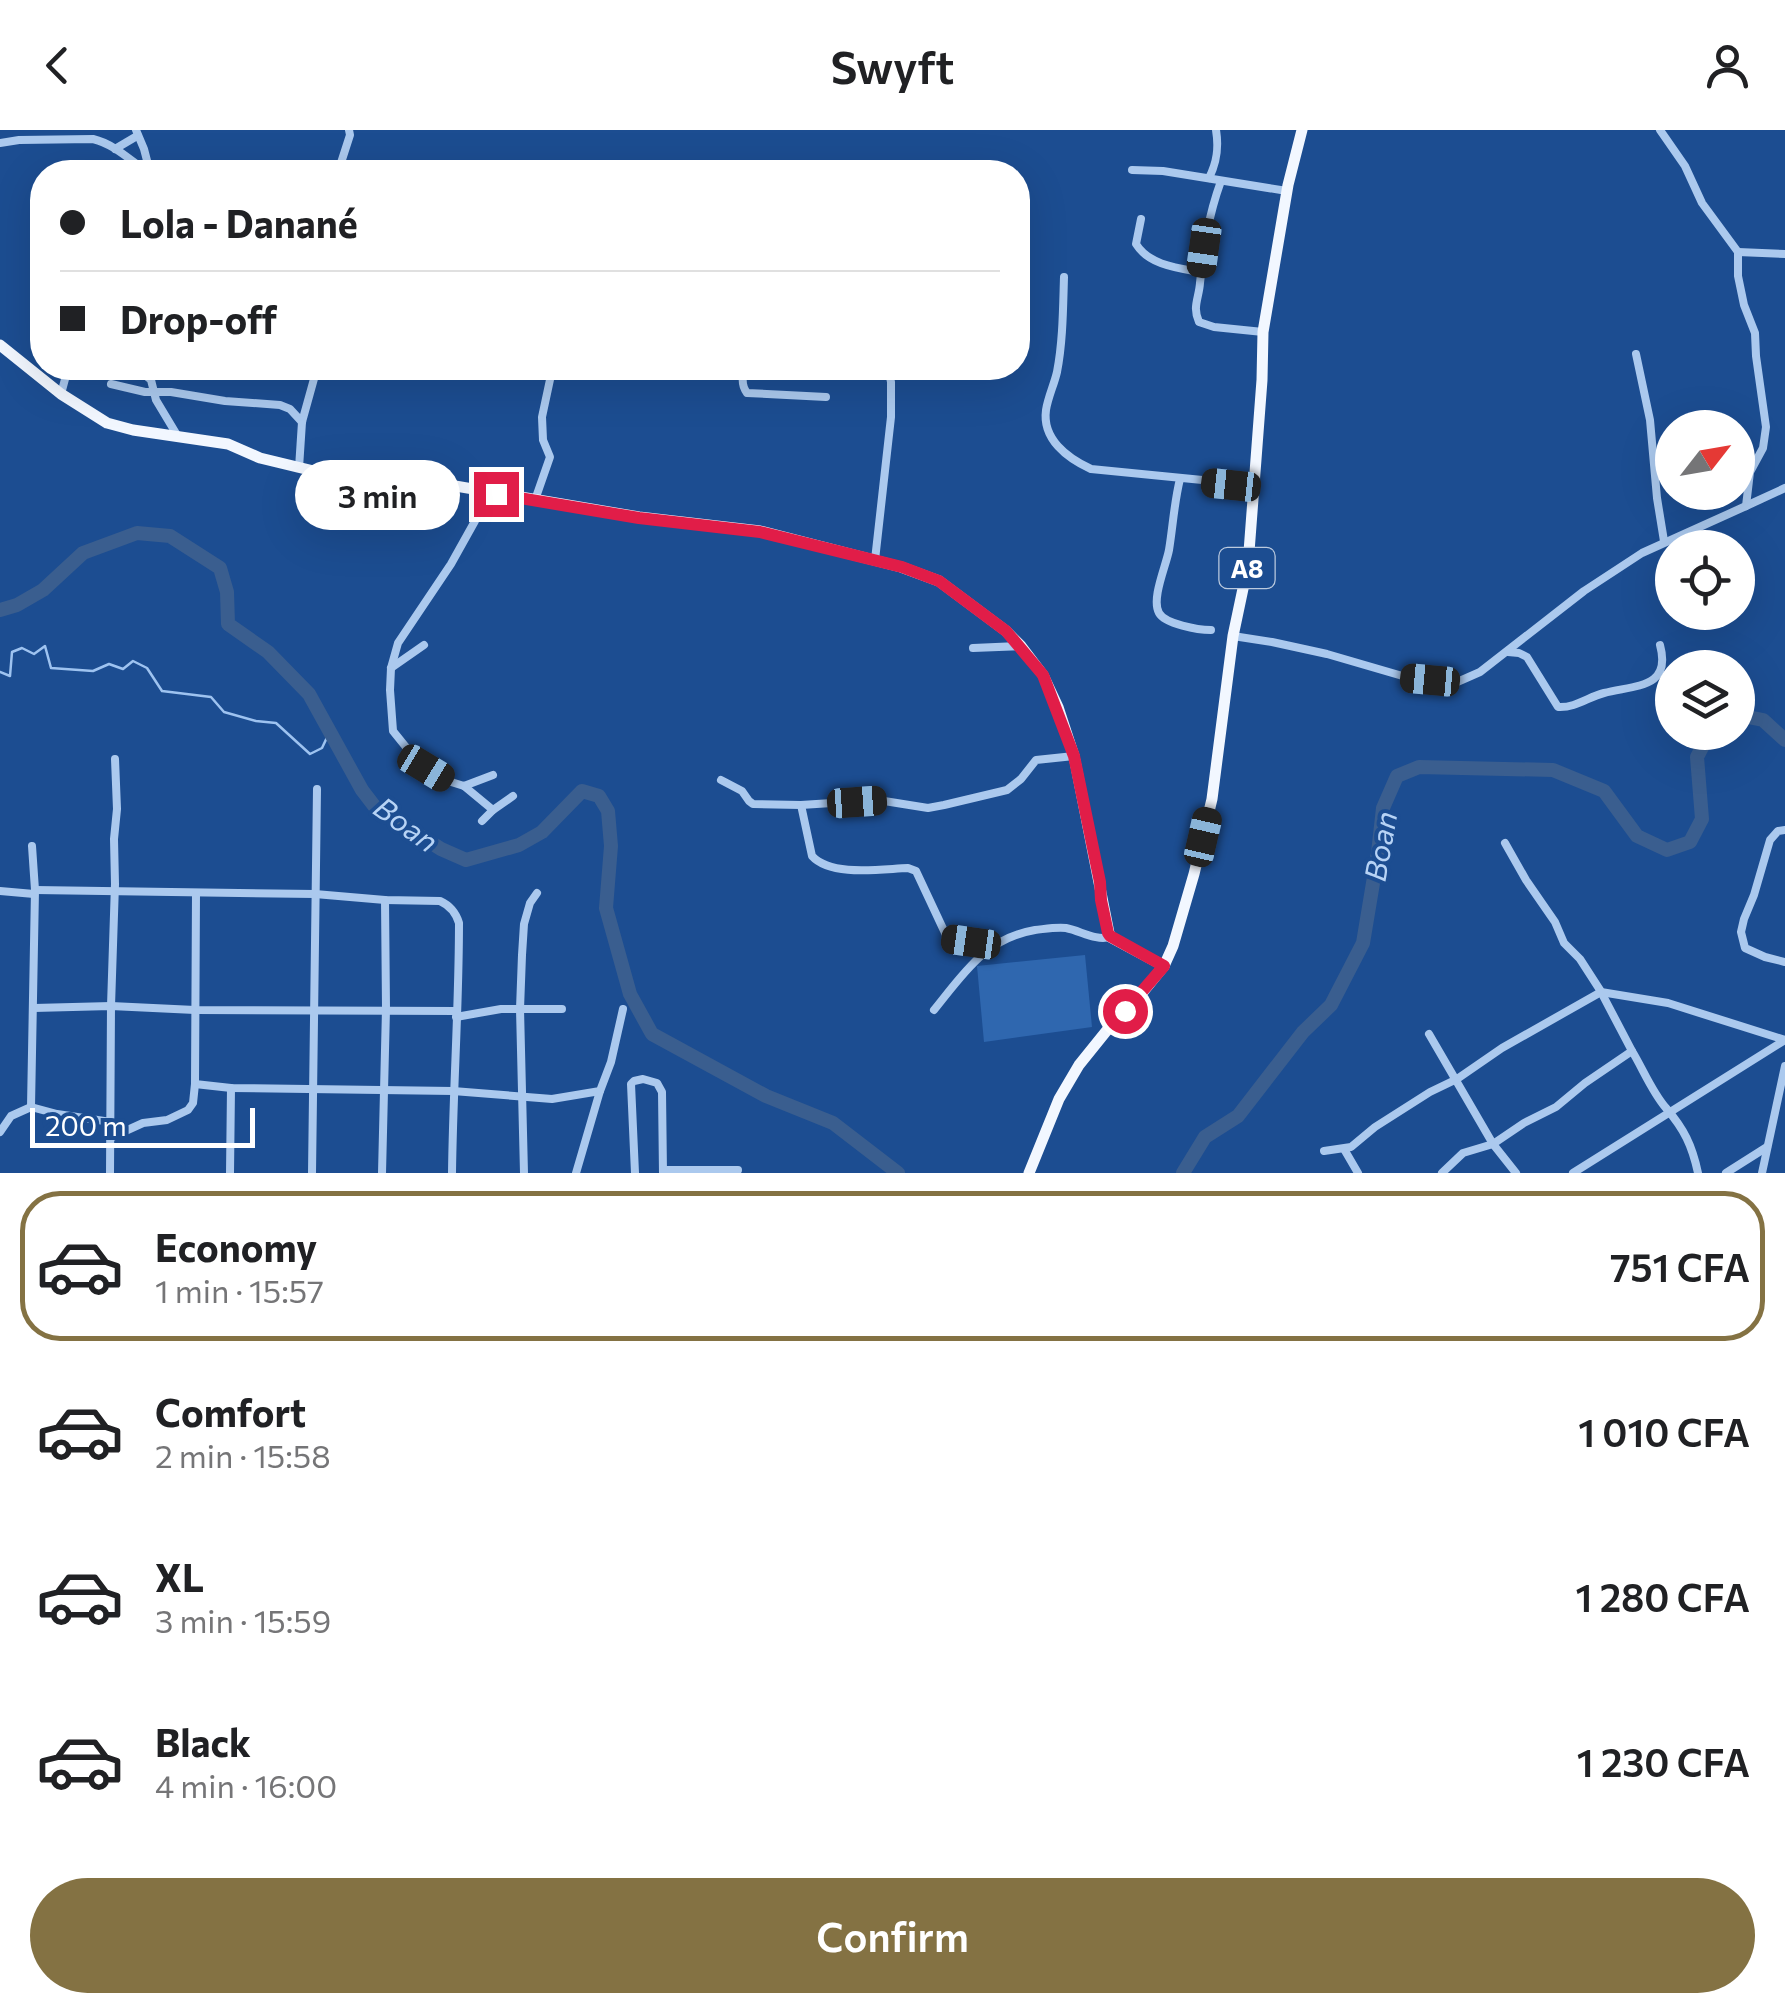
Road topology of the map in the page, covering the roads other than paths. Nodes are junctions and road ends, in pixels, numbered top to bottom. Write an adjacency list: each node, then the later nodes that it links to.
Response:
1 (348, 130): 10 (street)
2 (1216, 130): 12 (street)
3 (1302, 130): 14 (main road, A8)
4 (1660, 130): 16 (street)
5 (137, 133): 7 (street); 9 (street)
6 (0, 143): 7 (street)
7 (115, 148): 8 (street)
8 (132, 160)
9 (146, 160)
10 (342, 160)
11 (1132, 170): 12 (street)
12 (1209, 178): 13 (street)
13 (1220, 181): 14 (street); 18 (street)
14 (1287, 190): 20 (main road, A8)
15 (1141, 219): 18 (street)
16 (1738, 252): 17 (street); 37 (street)
17 (1785, 254)
18 (1200, 272): 20 (street)
19 (1064, 277): 39 (street)
20 (1264, 332): 40 (main road, A8)
21 (0, 346): 23 (main road)
22 (1636, 354): 46 (street)
23 (30, 370)
24 (43, 380): 33 (main road)
25 (65, 380): 33 (street)
26 (150, 380): 32 (street)
27 (313, 380): 35 (street)
28 (550, 380): 43 (street)
29 (742, 380): 34 (street)
30 (891, 380): 49 (street)
31 (111, 384): 32 (street)
32 (153, 392): 35 (street); 36 (street)
33 (61, 394): 36 (main road)
34 (826, 397)
35 (302, 422): 38 (street)
36 (177, 436): 38 (main road)
37 (1755, 463)
38 (299, 468): 42 (main road)
39 (1180, 479): 40 (street); 50 (street)
40 (1253, 486): 51 (main road, A8)
41 (1785, 488): 44 (street)
42 (480, 491): 43 (main road); 57 (street)
43 (535, 501): 49 (main road)
44 (1755, 502)
45 (1737, 510): 47 (street)
46 (1662, 530)
47 (1690, 530)
48 (1655, 547): 56 (street)
49 (875, 560): 54 (main road)
50 (1211, 630)
51 (1232, 636): 56 (street); 81 (main road, A8)
52 (424, 645): 57 (street)
53 (1660, 645): 56 (street)
54 (1021, 646): 55 (street); 58 (main road)
55 (973, 648)
56 (1508, 652)
57 (391, 668): 62 (street)
58 (1074, 756): 65 (street); 78 (main road)
59 (115, 759): 73 (street)
60 (493, 775): 62 (street)
61 (721, 780): 65 (street)
62 (464, 786): 66 (street)
63 (317, 789): 76 (street)
64 (512, 796): 66 (street)
65 (801, 804): 79 (street)
66 (493, 810): 67 (street)
67 (482, 821)
68 (1785, 830): 80 (street)
69 (1505, 843): 82 (street)
70 (32, 846): 72 (street)
71 (0, 890): 72 (street)
72 (35, 892): 73 (street); 84 (street)
73 (115, 892): 74 (street); 83 (street)
74 (196, 893): 76 (street); 89 (street)
75 (537, 893): 86 (street)
76 (315, 894): 77 (street); 85 (street)
77 (385, 900): 90 (street); 92 (street)
78 (1110, 936): 79 (street); 81 (main road)
79 (992, 946): 91 (street)
80 (1785, 962)
81 (1164, 966): 125 (main road, A8)
82 (1601, 992): 94 (street); 96 (street); 105 (street)
83 (112, 1006): 84 (street); 89 (street); 108 (street)
84 (34, 1008): 104 (street)
85 (312, 1009): 89 (street); 90 (street); 99 (street)
86 (520, 1009): 87 (street); 92 (street); 103 (street)
87 (562, 1009)
88 (622, 1009): 102 (street)
89 (195, 1010): 97 (street)
90 (386, 1010): 92 (street); 100 (street)
91 (934, 1010)
92 (456, 1014): 101 (street)
93 (1429, 1034): 96 (street)
94 (1632, 1051): 105 (street); 111 (street)
95 (1785, 1066): 112 (street)
96 (1457, 1079): 111 (street); 113 (street)
97 (195, 1084): 98 (street); 110 (street)
98 (231, 1088): 99 (street); 118 (street)
99 (314, 1088): 100 (street); 119 (street)
100 (384, 1089): 101 (street); 120 (street)
101 (454, 1091): 103 (street); 121 (street)
102 (600, 1091): 103 (street); 123 (street)
103 (523, 1096): 122 (street)
104 (31, 1107): 106 (street); 108 (street)
105 (1672, 1112): 129 (street); 130 (street)
106 (11, 1116): 107 (street); 109 (street)
107 (0, 1117)
108 (111, 1122): 110 (street)
109 (0, 1132)
110 (110, 1138): 117 (street)
111 (1493, 1144): 127 (street); 128 (street)
112 (1768, 1147): 131 (street); 132 (street)
113 (1344, 1149): 114 (street); 126 (street)
114 (1324, 1151)
115 (738, 1170): 116 (street)
116 (663, 1172): 124 (street)
117 (110, 1173)
118 (230, 1173)
119 (312, 1173)
120 (382, 1173)
121 (452, 1173)
122 (524, 1173)
123 (576, 1173)
124 (635, 1173)
125 (1029, 1173)
126 (1358, 1173)
127 (1442, 1173)
128 (1516, 1173)
129 (1573, 1173)
130 (1698, 1173)
131 (1726, 1173)
132 (1762, 1173)

